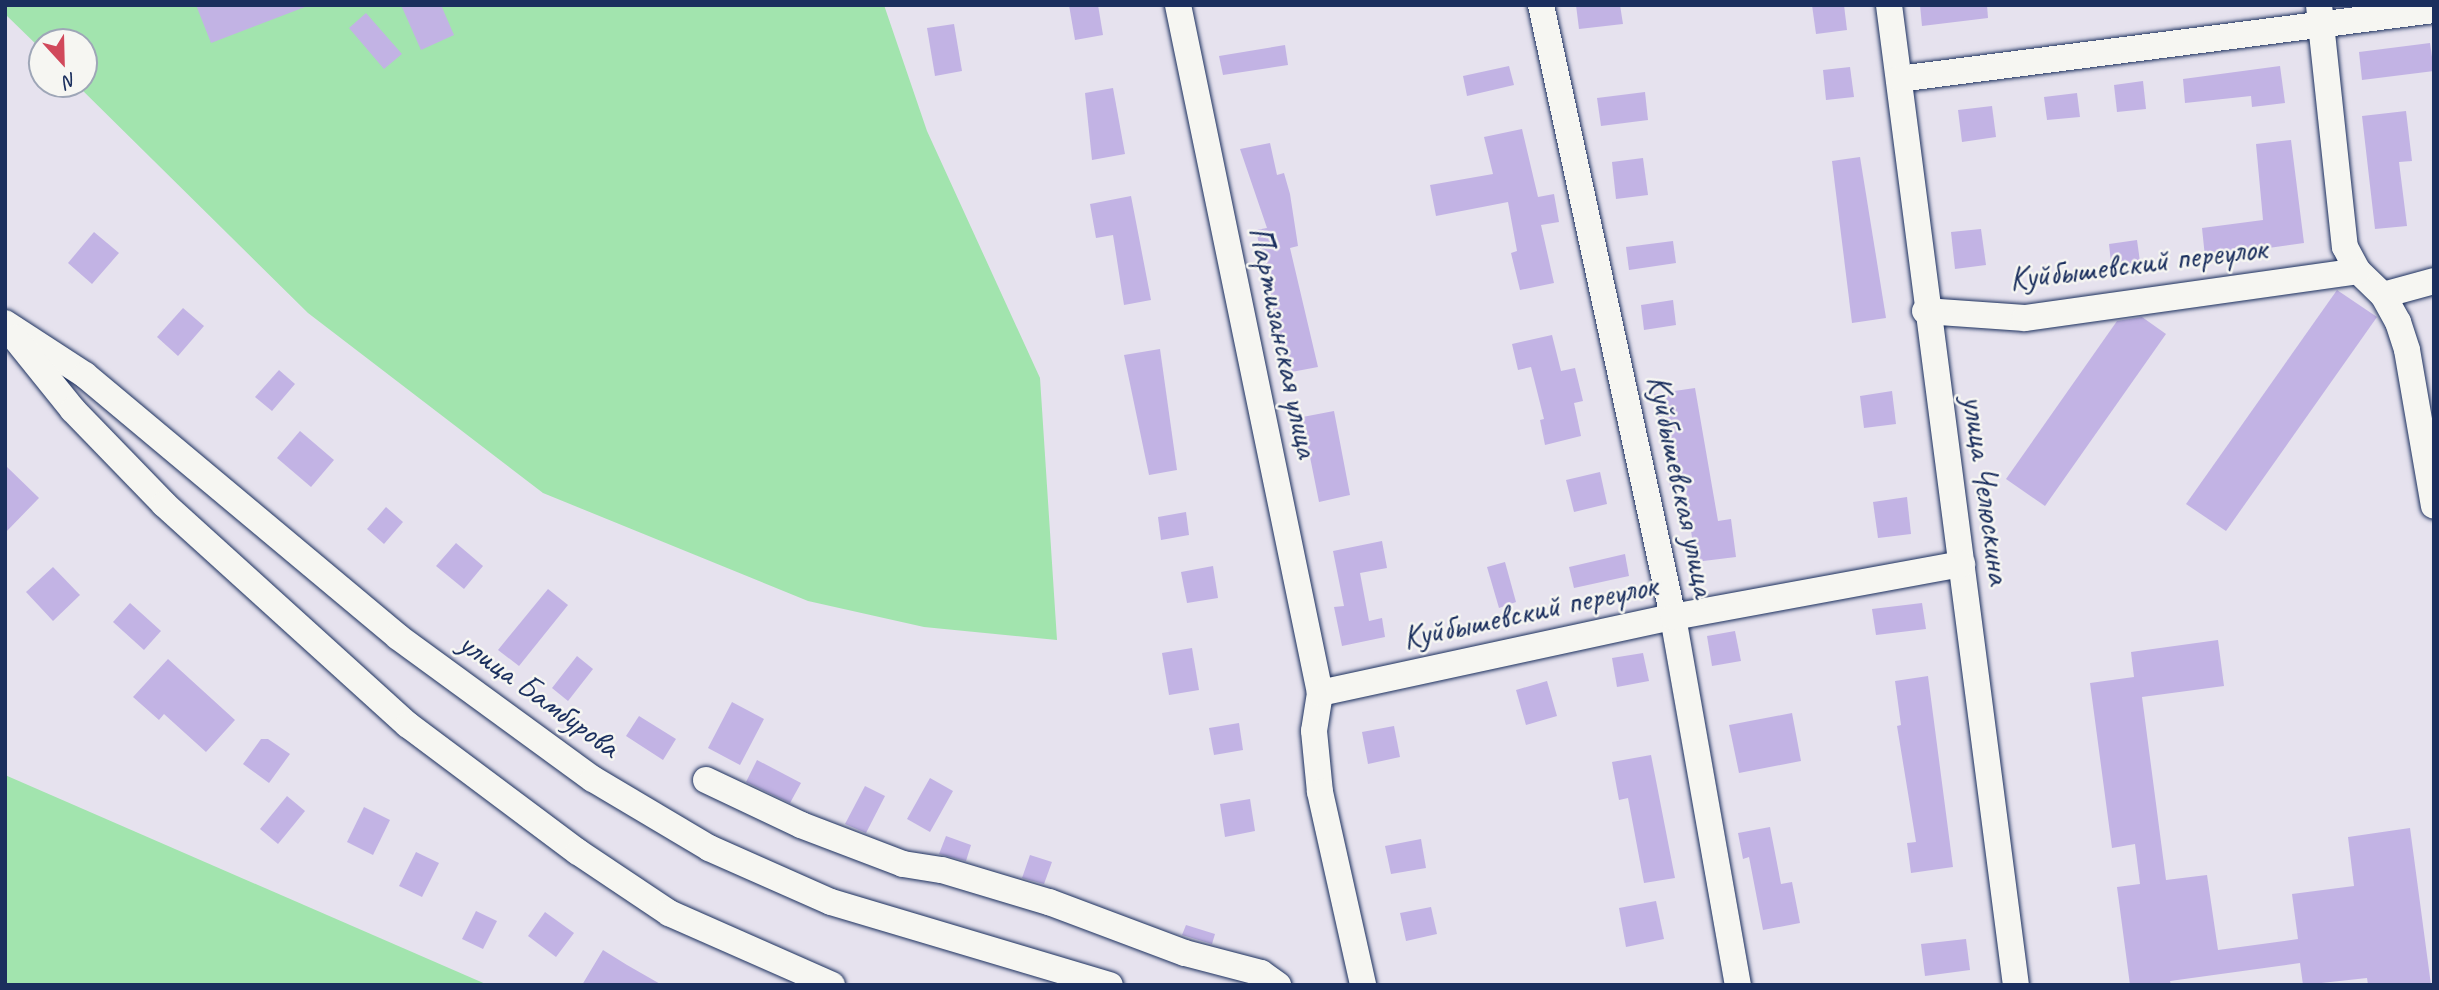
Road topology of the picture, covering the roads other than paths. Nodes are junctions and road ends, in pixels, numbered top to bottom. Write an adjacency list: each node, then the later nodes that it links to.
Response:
1 (1178, 5): 15 (street, Партизанская улица)
2 (1541, 5): 14 (street, Куйбышевская улица)
3 (1889, 5): 6 (street, улица Челюскина)
4 (2434, 10): 5 (street)
5 (2320, 15): 6 (street); 7 (street)
6 (1899, 79): 10 (street, улица Челюскина)
7 (2358, 271): 9 (street); 10 (street, Куйбышевский переулок)
8 (2434, 281): 9 (street)
9 (2383, 295): 12 (street)
10 (1925, 311): 13 (street, улица Челюскина)
11 (5, 325): 17 (street); 18 (street, улица Бамбурова)
12 (2434, 506)
13 (1962, 564): 14 (street, Куйбышевский переулок); 22 (street, улица Челюскина)
14 (1673, 617): 15 (street, Куйбышевский переулок); 21 (street, Куйбышевская улица)
15 (1320, 693): 20 (street)
16 (706, 780): 19 (street)
17 (832, 985)
18 (1110, 985)
19 (1278, 985)
20 (1363, 985)
21 (1738, 985)
22 (2016, 985)

